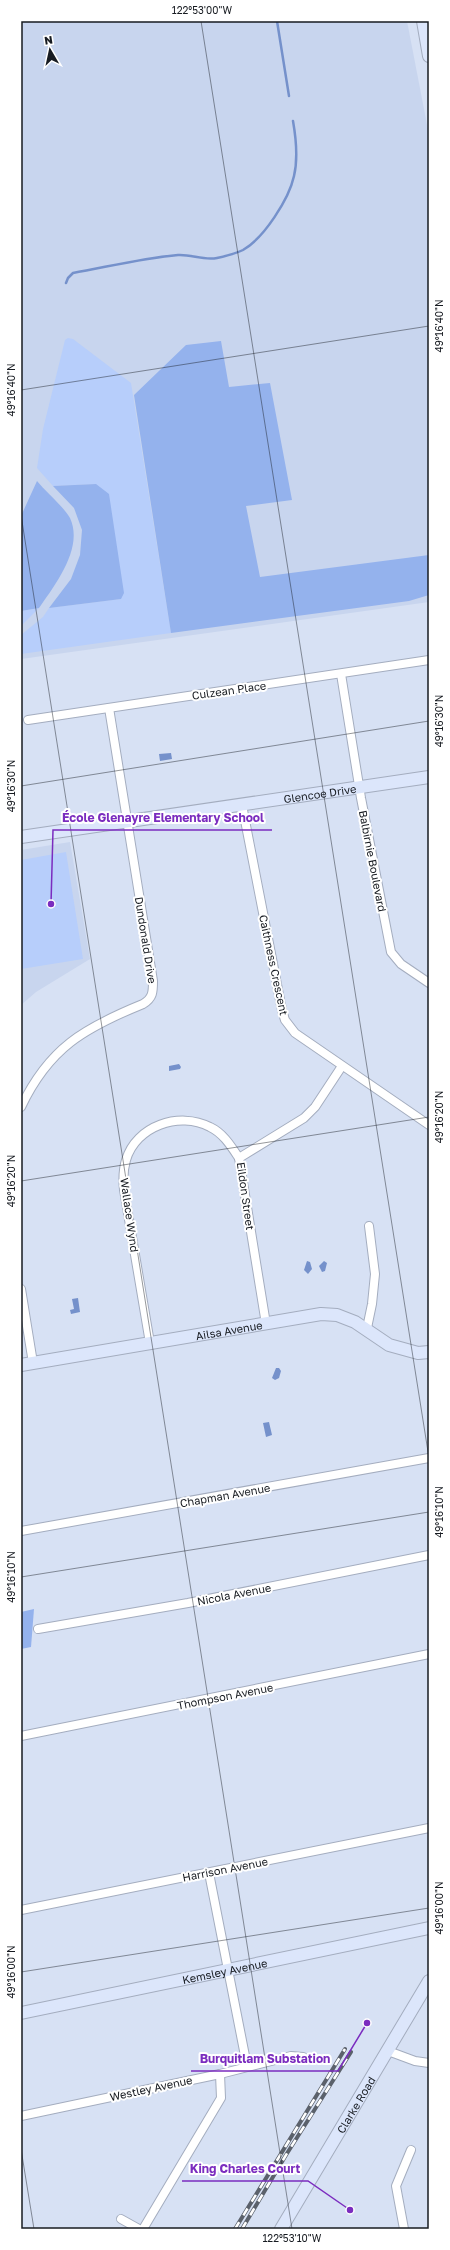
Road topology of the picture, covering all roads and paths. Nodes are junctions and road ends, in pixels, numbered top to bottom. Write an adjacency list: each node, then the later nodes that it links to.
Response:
1 (423, 21): 2 (street)
2 (429, 56)
3 (429, 660): 4 (street, Culzean Place)
4 (341, 674): 5 (street, Culzean Place); 8 (street, Balbirnie Boulevard)
5 (110, 708): 6 (street, Culzean Place); 10 (street, Dundonald Drive)
6 (28, 720)
7 (429, 777): 8 (street, Glencoe Drive)
8 (359, 788): 9 (street, Glencoe Drive); 12 (street, Balbirnie Boulevard)
9 (242, 805): 10 (street, Glencoe Drive); 13 (street, Caithness Crescent)
10 (126, 821): 11 (street, Glencoe Drive); 14 (street, Dundonald Drive)
11 (21, 837)
12 (429, 983)
13 (342, 1066): 15 (street, Caithness Crescent); 16 (street, Eildon Street)
14 (21, 1107)
15 (429, 1125)
16 (239, 1158): 19 (street, Eildon Street); 21 (street, Wallace Wynd)
17 (369, 1226): 20 (street)
18 (21, 1289): 23 (street)
19 (266, 1324): 20 (street, Ailsa Avenue); 21 (street, Ailsa Avenue)
20 (366, 1328): 22 (street, Ailsa Avenue)
21 (150, 1343): 23 (street, Ailsa Avenue)
22 (429, 1352)
23 (27, 1364)
24 (429, 1458): 25 (street, Chapman Avenue)
25 (21, 1531)
26 (429, 1555): 27 (street, Nicola Avenue)
27 (38, 1629)
28 (429, 1654): 29 (street, Thompson Avenue)
29 (21, 1736)
30 (429, 1828): 31 (street, Harrison Avenue)
31 (208, 1873): 32 (street, Harrison Avenue); 34 (street)
32 (21, 1910)
33 (429, 1928): 34 (street, Kemsley Avenue)
34 (228, 1970): 36 (street, Kemsley Avenue); 40 (street)
35 (429, 1981): 37 (street, Clarke Road)
36 (21, 2013)
37 (388, 2051): 39 (street); 47 (street, Clarke Road)
38 (303, 2056): 40 (street, Westley Avenue)
39 (429, 2063)
40 (247, 2066): 41 (street, Westley Avenue)
41 (220, 2074): 42 (street, Westley Avenue); 46 (street)
42 (21, 2116)
43 (411, 2150): 48 (street)
44 (121, 2219): 45 (street)
45 (138, 2229)
46 (143, 2229)
47 (281, 2229)
48 (404, 2229)

